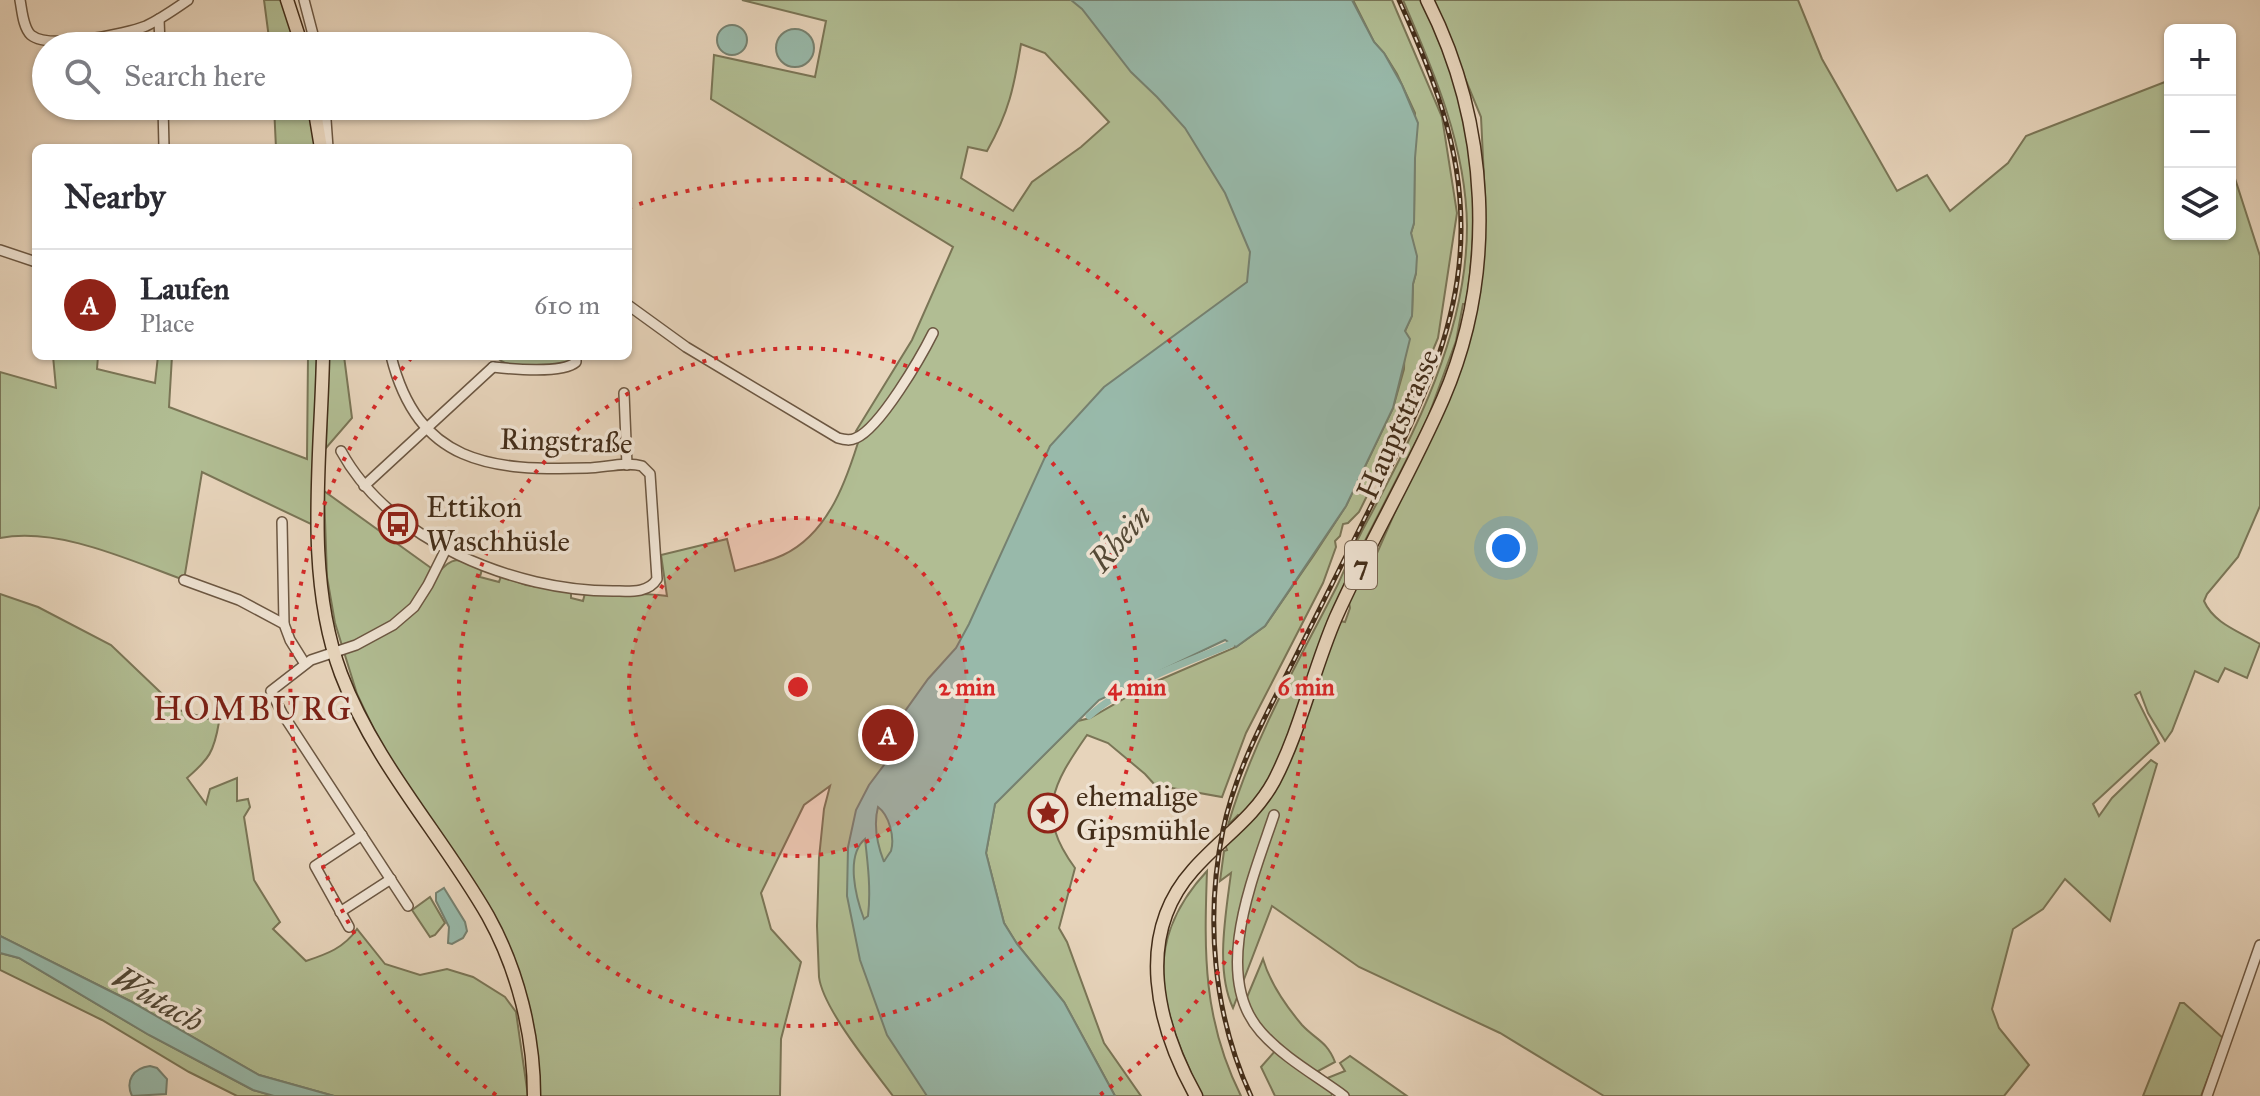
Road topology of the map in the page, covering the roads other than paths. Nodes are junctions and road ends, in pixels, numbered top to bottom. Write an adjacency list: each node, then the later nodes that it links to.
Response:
1 (20, 0): 11 (street)
2 (188, 0): 6 (street)
3 (287, 0): 9 (main road)
4 (304, 0): 10 (street)
5 (1427, 0): 45 (main road, Hauptstrasse / 7)
6 (159, 19): 7 (street); 8 (street)
7 (125, 32)
8 (159, 32)
9 (297, 32)
10 (312, 32)
11 (32, 36)
12 (163, 120): 15 (street)
13 (316, 120): 16 (main road)
14 (326, 120): 17 (street)
15 (164, 144)
16 (320, 144)
17 (328, 144)
18 (0, 250): 19 (street)
19 (32, 261)
20 (632, 308): 21 (street)
21 (933, 333)
22 (323, 360): 35 (main road)
23 (392, 360): 27 (street, Ringstraße)
24 (576, 360): 25 (street)
25 (492, 361): 27 (street)
26 (624, 393): 29 (street)
27 (426, 429): 29 (street, Ringstraße); 30 (street)
28 (341, 451): 30 (street)
29 (627, 465): 32 (street, Ringstraße)
30 (364, 486): 32 (street)
31 (282, 522): 34 (street)
32 (446, 549): 35 (street)
33 (184, 580): 34 (street)
34 (284, 624): 36 (street)
35 (334, 651): 36 (street); 44 (main road)
36 (305, 664): 38 (street)
37 (1274, 815): 46 (street)
38 (362, 835): 39 (street); 41 (street)
39 (391, 879): 40 (street); 41 (street)
40 (408, 906)
41 (340, 912): 42 (street)
42 (349, 927)
43 (2260, 945): 47 (street)
44 (534, 1096)
45 (1196, 1096)
46 (1344, 1096)
47 (2207, 1096)

